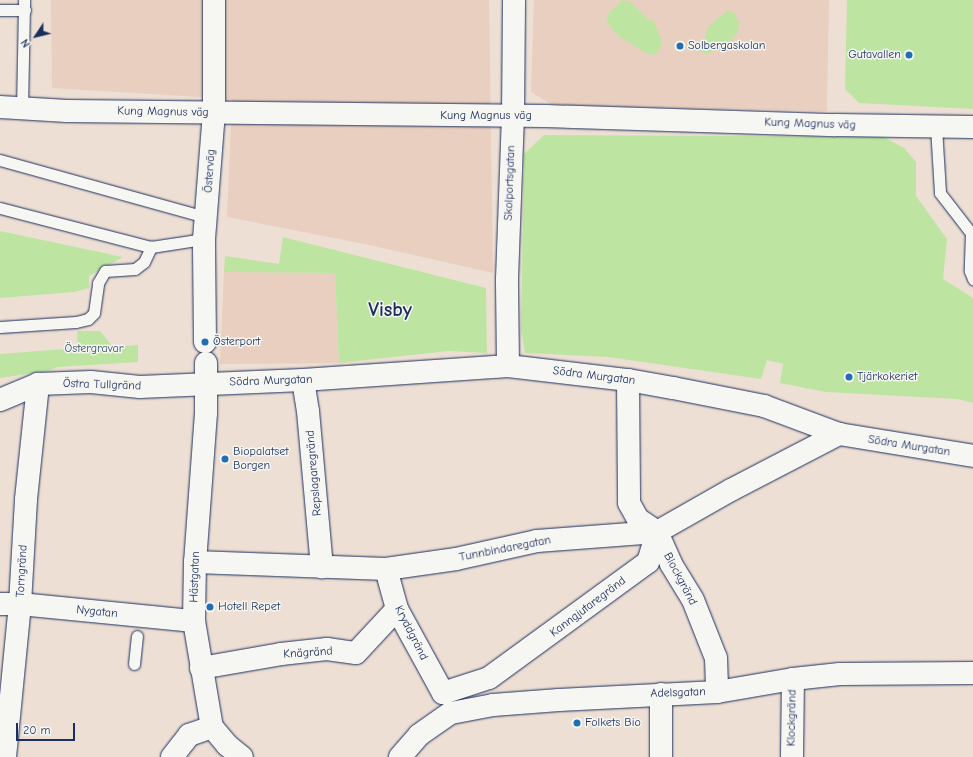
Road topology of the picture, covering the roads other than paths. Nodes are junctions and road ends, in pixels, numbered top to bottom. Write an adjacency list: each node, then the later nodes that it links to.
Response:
1 (214, 0): 7 (street, Österväg)
2 (514, 0): 8 (street, Skolportsgatan)
3 (24, 5): 4 (lane); 6 (lane)
4 (0, 10)
5 (0, 107): 6 (street, Kung Magnus väg)
6 (22, 109): 7 (street, Kung Magnus väg)
7 (214, 112): 8 (street, Kung Magnus väg); 13 (street, Österväg)
8 (513, 117): 9 (street, Kung Magnus väg); 20 (street, Skolportsgatan)
9 (936, 127): 10 (street, Kung Magnus väg); 14 (lane)
10 (973, 127)
11 (0, 160): 13 (lane)
12 (0, 208): 16 (lane)
13 (206, 217): 15 (street, Österväg)
14 (972, 233): 17 (lane)
15 (204, 239): 16 (lane); 19 (street, Österväg)
16 (151, 247): 18 (lane)
17 (973, 279)
18 (0, 328)
19 (205, 342)
20 (508, 366): 22 (street, Södra Murgatan); 23 (street, Södra Murgatan)
21 (206, 373): 22 (street, Södra Murgatan); 24 (street, Östra Tullgränd); 29 (street, Hästgatan)
22 (303, 380): 30 (street, Repslagaregränd)
23 (628, 380): 26 (street, Södra Murgatan); 28 (street)
24 (38, 384): 25 (street, Östra Tullgränd); 32 (street, Torngränd)
25 (0, 400)
26 (839, 434): 27 (street, Södra Murgatan); 28 (street, Tunnbindaregatan)
27 (973, 456)
28 (657, 532): 31 (street, Tunnbindaregatan); 38 (street, Kanngjutaregränd); 41 (street, Blockgränd)
29 (195, 562): 30 (street, Tunnbindaregatan); 34 (street, Hästgatan)
30 (322, 567): 31 (street, Tunnbindaregatan)
31 (386, 569): 33 (street, Kryddgränd)
32 (10, 604): 35 (street, Nygatan); 46 (street, Torngränd)
33 (397, 609): 37 (street, Knägränd); 42 (street, Kryddgränd)
34 (194, 621): 35 (street, Nygatan); 37 (street, Hästgatan)
35 (138, 624): 36 (lane)
36 (134, 664)
37 (201, 668): 45 (street, Hästgatan)
38 (501, 670): 42 (street, Kanngjutaregränd); 44 (street)
39 (973, 673): 40 (street, Adelsgatan)
40 (793, 679): 41 (street, Adelsgatan); 51 (street, Klockgränd)
41 (717, 692): 43 (street, Adelsgatan)
42 (443, 693)
43 (662, 694): 44 (street, Adelsgatan); 50 (street)
44 (508, 703): 49 (street, Adelsgatan)
45 (212, 727): 47 (street); 48 (street, Hästgatan)
46 (5, 757)
47 (172, 757)
48 (242, 757)
49 (400, 757)
50 (661, 757)
51 (792, 757)

